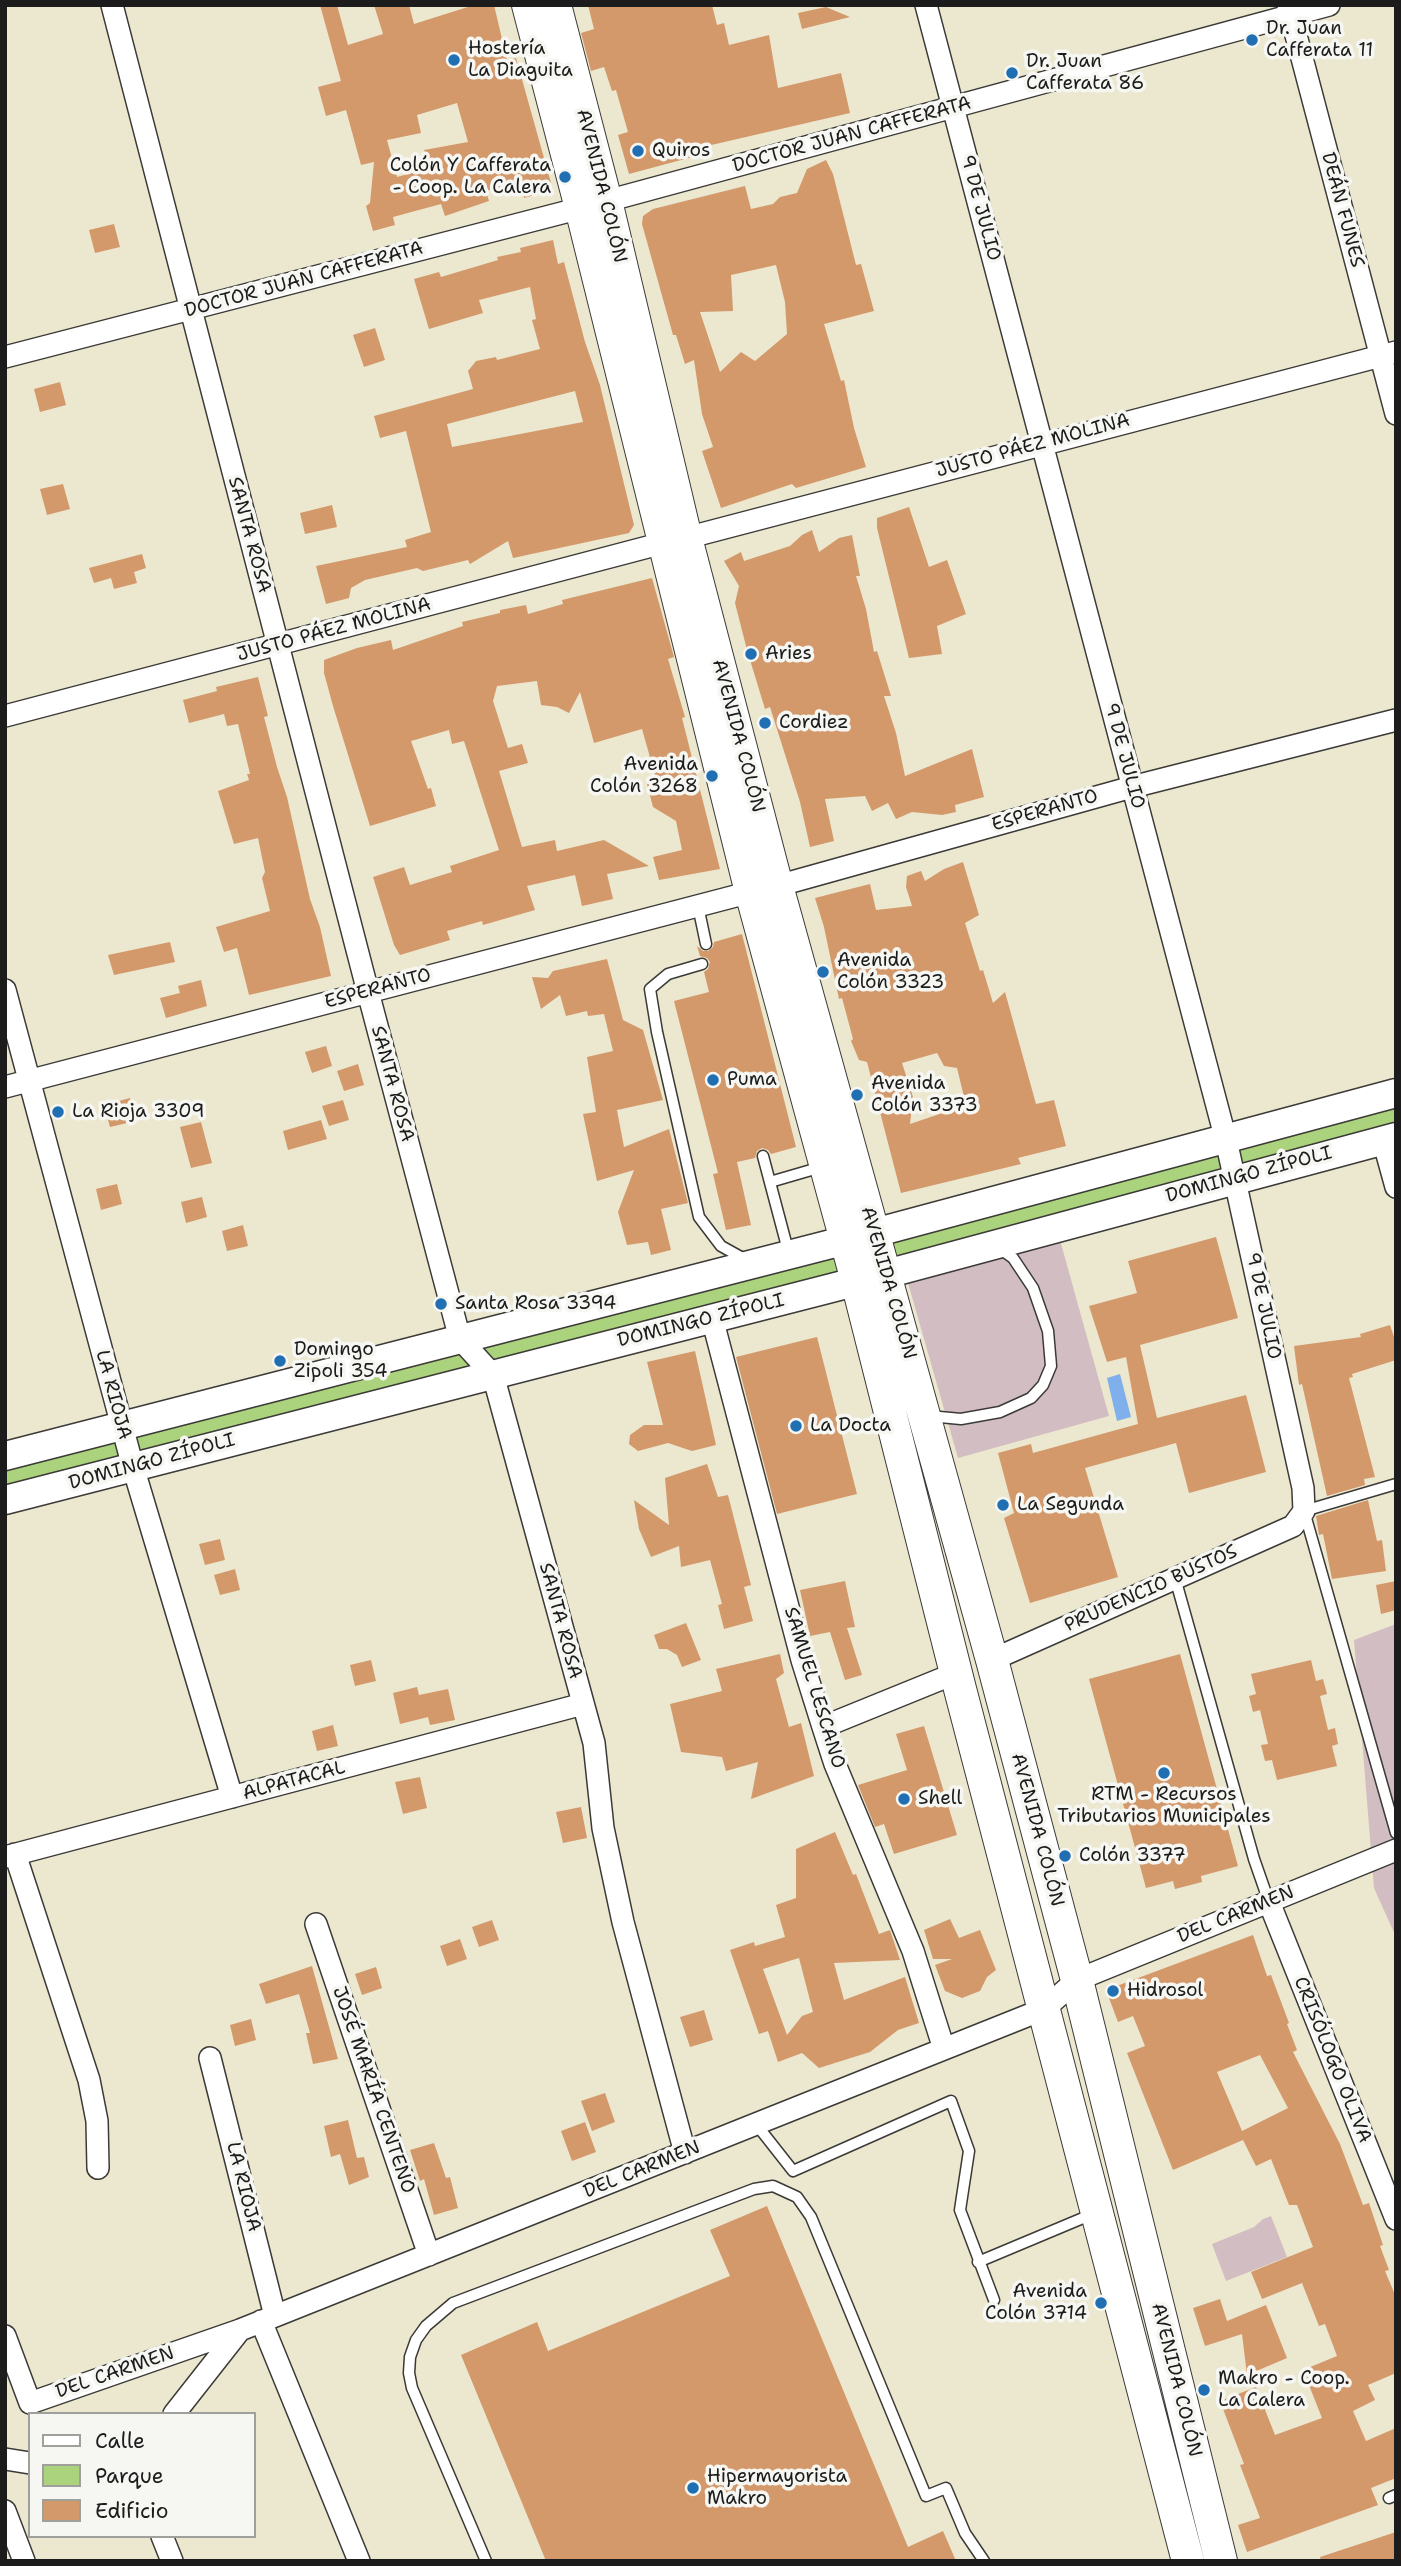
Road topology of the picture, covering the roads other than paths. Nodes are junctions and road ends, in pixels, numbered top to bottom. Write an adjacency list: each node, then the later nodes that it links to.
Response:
1 (112, 5): 9 (street, SANTA ROSA)
2 (528, 5): 8 (main road, AVENIDA COLÓN)
3 (555, 5): 8 (main road, AVENIDA COLÓN)
4 (926, 5): 7 (street, 9 DE JULIO)
5 (1329, 5): 6 (street, DOCTOR JUAN CAFFERATA)
6 (1289, 10): 7 (street, DOCTOR JUAN CAFFERATA); 10 (street, DEÁN FUNES)
7 (954, 108): 8 (street, DOCTOR JUAN CAFFERATA); 13 (street, 9 DE JULIO)
8 (593, 204): 9 (street, DOCTOR JUAN CAFFERATA); 14 (main road, AVENIDA COLÓN)
9 (191, 310): 11 (street, DOCTOR JUAN CAFFERATA); 15 (street, SANTA ROSA)
10 (1388, 354): 12 (street, DEÁN FUNES); 13 (street, JUSTO PÁEZ MOLINA)
11 (5, 358)
12 (1396, 414)
13 (1042, 443): 14 (street, JUSTO PÁEZ MOLINA); 18 (street, 9 DE JULIO)
14 (675, 540): 15 (street, JUSTO PÁEZ MOLINA); 19 (main road, AVENIDA COLÓN)
15 (278, 644): 16 (street, JUSTO PÁEZ MOLINA); 24 (street, SANTA ROSA)
16 (5, 716)
17 (1396, 720): 18 (street, ESPERANTO)
18 (1132, 787): 19 (street, ESPERANTO); 29 (street, 9 DE JULIO)
19 (764, 889): 20 (street, ESPERANTO); 31 (main road, AVENIDA COLÓN); 35 (main road, AVENIDA COLÓN)
20 (698, 906): 21 (lane); 24 (street, ESPERANTO)
21 (706, 944)
22 (702, 964): 38 (lane)
23 (5, 990): 25 (street, LA RIOJA)
24 (368, 992): 25 (street, ESPERANTO); 41 (street, SANTA ROSA)
25 (29, 1080): 26 (street, ESPERANTO); 44 (street, LA RIOJA)
26 (5, 1087)
27 (1396, 1093): 29 (main road, DOMINGO ZÍPOLI)
28 (1389, 1138): 32 (main road, DOMINGO ZÍPOLI); 34 (street)
29 (1226, 1140): 32 (street, 9 DE JULIO); 35 (main road, DOMINGO ZÍPOLI)
30 (763, 1156): 33 (lane)
31 (825, 1166): 33 (lane); 35 (main road, AVENIDA COLÓN)
32 (1235, 1178): 36 (main road, DOMINGO ZÍPOLI); 49 (street, 9 DE JULIO)
33 (770, 1182): 37 (lane)
34 (1396, 1187)
35 (860, 1237): 37 (main road, DOMINGO ZÍPOLI); 39 (main road, AVENIDA COLÓN)
36 (993, 1244): 39 (main road, DOMINGO ZÍPOLI); 43 (lane)
37 (789, 1254): 38 (main road, DOMINGO ZÍPOLI)
38 (753, 1264): 41 (main road, DOMINGO ZÍPOLI)
39 (871, 1277): 40 (main road, DOMINGO ZÍPOLI); 43 (main road, AVENIDA COLÓN); 52 (main road, AVENIDA COLÓN)
40 (712, 1318): 42 (main road, DOMINGO ZÍPOLI); 54 (street, SAMUEL LESCANO)
41 (460, 1339): 42 (street, SANTA ROSA); 44 (main road, DOMINGO ZÍPOLI)
42 (493, 1375): 46 (main road, DOMINGO ZÍPOLI); 53 (street, SANTA ROSA)
43 (925, 1415): 51 (main road, AVENIDA COLÓN)
44 (121, 1426): 45 (main road, DOMINGO ZÍPOLI); 46 (street, LA RIOJA)
45 (5, 1456)
46 (133, 1467): 48 (main road, DOMINGO ZÍPOLI); 55 (street, LA RIOJA)
47 (1396, 1484): 49 (lane)
48 (5, 1500)
49 (1304, 1511): 50 (street, PRUDENCIO BUSTOS); 56 (lane)
50 (1175, 1578): 51 (street, PRUDENCIO BUSTOS); 59 (lane)
51 (992, 1660): 61 (main road, AVENIDA COLÓN)
52 (956, 1673): 54 (street); 62 (main road, AVENIDA COLÓN)
53 (583, 1704): 55 (street, ALPATACAL); 66 (street, SANTA ROSA)
54 (823, 1727): 63 (street, SAMUEL LESCANO)
55 (232, 1797): 58 (street, ALPATACAL)
56 (1396, 1833)
57 (1396, 1850): 59 (street, DEL CARMEN)
58 (10, 1856): 67 (street)
59 (1269, 1902): 61 (street, DEL CARMEN); 69 (street, CRISÓLOGO OLIVA)
60 (316, 1924): 70 (street, JOSÉ MARÍA CENTENO)
61 (1077, 1980): 62 (street, DEL CARMEN); 81 (main road, AVENIDA COLÓN)
62 (1044, 2009): 63 (street, DEL CARMEN); 68 (main road, AVENIDA COLÓN)
63 (944, 2049): 65 (street, DEL CARMEN)
64 (210, 2058): 73 (street, LA RIOJA)
65 (756, 2124): 66 (street, DEL CARMEN); 71 (lane)
66 (685, 2153): 70 (street, DEL CARMEN)
67 (98, 2168)
68 (1097, 2212): 71 (lane); 81 (main road, AVENIDA COLÓN)
69 (1396, 2219)
70 (429, 2255): 73 (street, DEL CARMEN)
71 (978, 2262): 72 (lane)
72 (994, 2300)
73 (268, 2318): 74 (street, DEL CARMEN); 84 (street, LA RIOJA)
74 (240, 2330): 75 (street, DEL CARMEN); 76 (street, DEL CARMEN)
75 (5, 2336)
76 (176, 2412)
77 (5, 2459): 78 (street)
78 (28, 2463)
79 (5, 2511): 82 (street)
80 (163, 2538): 83 (street)
81 (1203, 2556)
82 (24, 2561)
83 (172, 2561)
84 (359, 2561)
85 (486, 2561): 86 (lane)
86 (984, 2561)

